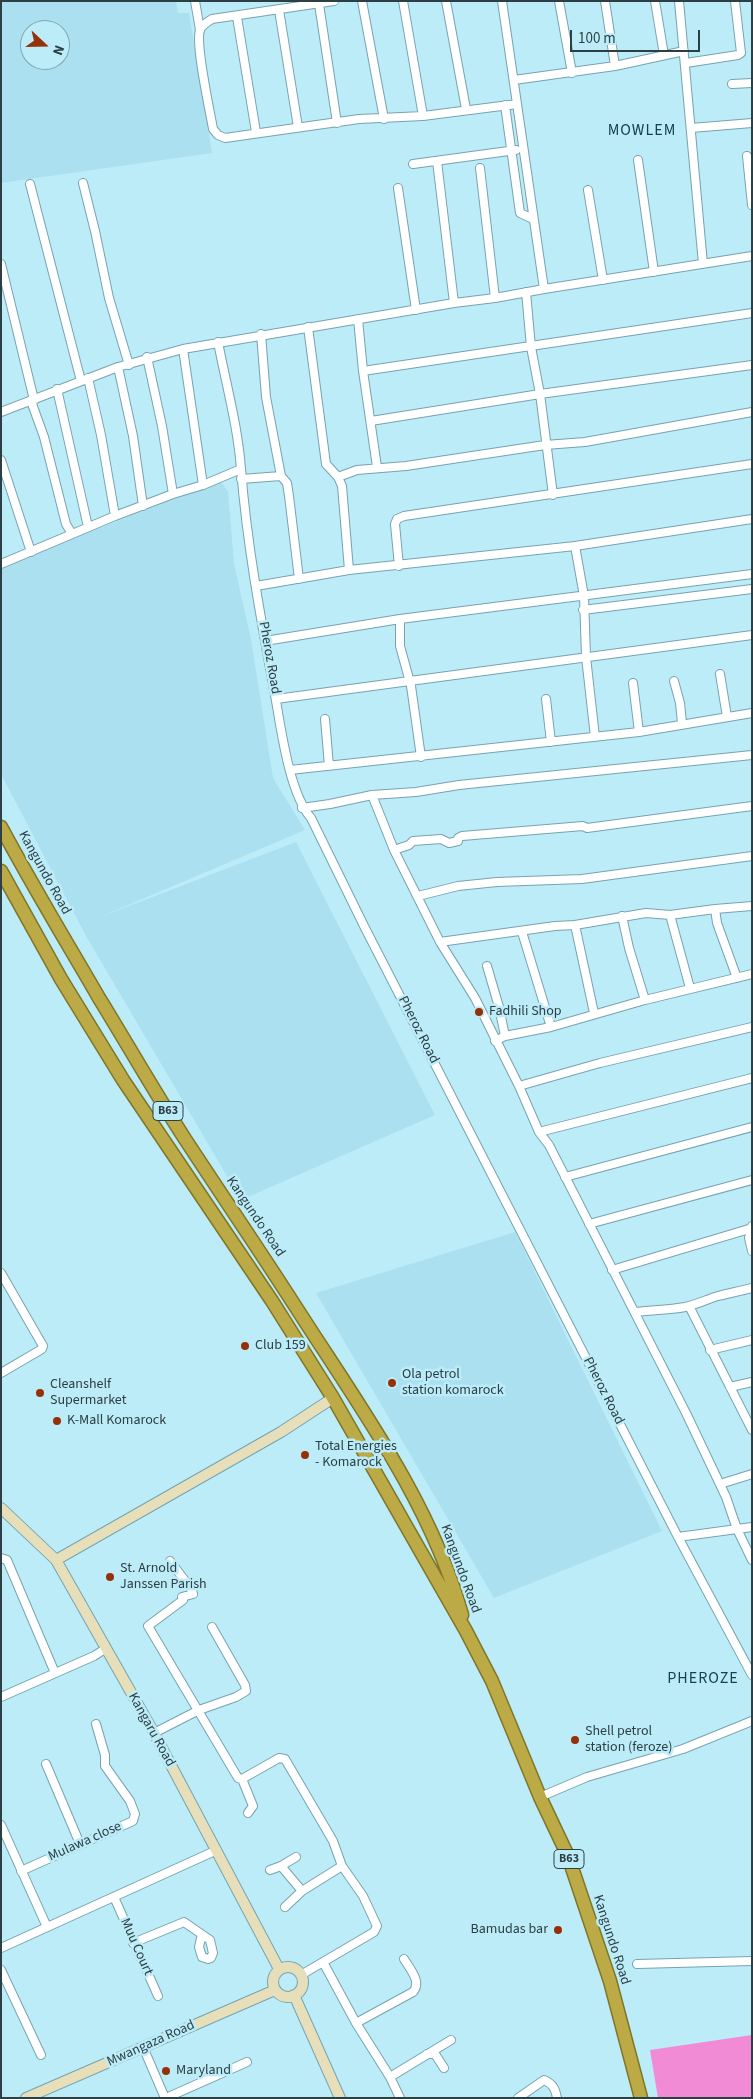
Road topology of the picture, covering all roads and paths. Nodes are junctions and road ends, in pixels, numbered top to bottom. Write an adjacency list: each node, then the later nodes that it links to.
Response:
1 (196, 1): 15 (street)
2 (334, 1): 12 (street)
3 (362, 1): 28 (street)
4 (403, 1): 27 (street)
5 (446, 1): 26 (street)
6 (502, 1): 21 (street)
7 (559, 1): 20 (street)
8 (605, 1): 19 (street)
9 (656, 1): 17 (street)
10 (679, 1): 16 (street)
11 (735, 1): 18 (street)
12 (319, 4): 13 (street); 29 (street)
13 (278, 10): 14 (street); 31 (street)
14 (237, 17): 15 (street); 33 (street)
15 (200, 30): 33 (street)
16 (684, 52): 17 (street); 18 (street)
17 (664, 55): 19 (street)
18 (686, 63): 32 (street)
19 (615, 66): 20 (street)
20 (572, 73): 21 (street)
21 (514, 80): 24 (street)
22 (752, 83): 23 (street)
23 (732, 84)
24 (517, 104): 25 (street); 34 (street)
25 (504, 105): 26 (street); 35 (street)
26 (466, 109): 27 (street)
27 (423, 116): 28 (street)
28 (384, 119): 29 (street)
29 (337, 123): 31 (street)
30 (752, 123): 32 (street)
31 (298, 126): 33 (street)
32 (691, 128): 49 (street)
33 (256, 132)
34 (523, 149): 35 (street); 46 (street)
35 (511, 150): 38 (street); 46 (street)
36 (747, 156): 45 (street)
37 (638, 160): 50 (street)
38 (437, 161): 39 (street); 55 (street)
39 (413, 164)
40 (480, 168): 54 (street)
41 (83, 183): 65 (street)
42 (30, 184): 69 (street)
43 (398, 188): 56 (street)
44 (588, 190): 51 (street)
45 (752, 205)
46 (534, 219): 52 (street)
47 (752, 256): 49 (street)
48 (1, 264): 72 (street)
49 (703, 264): 50 (street)
50 (654, 272): 51 (street)
51 (603, 280): 52 (street)
52 (544, 289): 53 (street)
53 (526, 292): 54 (street); 62 (street)
54 (495, 298): 55 (street)
55 (454, 303): 56 (street)
56 (416, 310): 58 (street)
57 (752, 313): 62 (street)
58 (358, 319): 59 (street); 68 (street)
59 (308, 327): 60 (street); 82 (street)
60 (262, 334): 61 (street); 81 (street)
61 (218, 342): 63 (street); 80 (street, Pheroz Road)
62 (531, 347): 68 (street); 71 (street)
63 (183, 349): 64 (street); 84 (street)
64 (147, 358): 65 (street); 85 (street)
65 (129, 365): 67 (street)
66 (752, 365): 71 (street)
67 (118, 367): 69 (street); 87 (street)
68 (363, 371): 75 (street)
69 (85, 380): 70 (street); 88 (street)
70 (57, 389): 72 (street); 90 (street)
71 (540, 394): 75 (street); 76 (street)
72 (33, 400): 73 (street); 91 (street)
73 (1, 412)
74 (752, 412): 76 (street)
75 (371, 422): 79 (street)
76 (546, 445): 79 (street); 86 (street)
77 (1, 460): 93 (street)
78 (752, 464): 86 (street)
79 (378, 467): 82 (street)
80 (241, 470): 83 (street, Pheroz Road); 84 (street)
81 (281, 476): 83 (street); 98 (street)
82 (338, 477): 96 (street)
83 (241, 479): 99 (street, Pheroz Road)
84 (203, 485): 85 (street)
85 (172, 494): 87 (street)
86 (553, 495): 95 (street)
87 (143, 506): 88 (street)
88 (115, 516): 90 (street)
89 (752, 518): 92 (street)
90 (88, 527): 91 (street)
91 (72, 534): 93 (street)
92 (575, 546): 95 (street); 101 (street)
93 (31, 552): 94 (street)
94 (1, 564)
95 (399, 566): 96 (street)
96 (349, 570): 98 (street)
97 (752, 574): 101 (street)
98 (299, 579): 99 (street)
99 (256, 586): 105 (street, Pheroz Road)
100 (752, 589): 102 (street)
101 (584, 596): 102 (street); 103 (street)
102 (583, 610): 106 (street)
103 (400, 619): 105 (street); 109 (street)
104 (752, 635): 106 (street)
105 (265, 641): 111 (street, Pheroz Road)
106 (586, 657): 109 (street); 118 (street)
107 (720, 674): 114 (street)
108 (674, 681): 116 (street)
109 (409, 682): 111 (street); 121 (street)
110 (633, 683): 117 (street)
111 (276, 698): 123 (street, Pheroz Road)
112 (546, 699): 119 (street)
113 (752, 713): 114 (street)
114 (727, 717): 116 (street)
115 (325, 719): 122 (street)
116 (682, 723): 117 (street)
117 (639, 732): 118 (street)
118 (595, 737): 119 (street)
119 (550, 742): 121 (street)
120 (752, 755): 124 (street)
121 (421, 756): 122 (street)
122 (329, 766): 123 (street)
123 (290, 770): 126 (street, Pheroz Road)
124 (372, 795): 126 (street); 128 (street)
125 (752, 806): 128 (street)
126 (302, 808): 175 (street, Pheroz Road)
127 (1, 826): 181 (highway, Kangundo Road / B63)
128 (394, 850): 131 (street)
129 (752, 856): 131 (street)
130 (1, 871): 168 (highway, Kangundo Road / B63)
131 (418, 896): 138 (street)
132 (752, 906): 133 (street)
133 (715, 909): 134 (street); 141 (street)
134 (670, 915): 135 (street); 142 (street)
135 (622, 916): 136 (street); 143 (street)
136 (575, 925): 137 (street); 144 (street)
137 (522, 932): 138 (street); 145 (street)
138 (440, 942): 148 (street)
139 (486, 966): 147 (street)
140 (752, 974): 141 (street)
141 (737, 978): 142 (street)
142 (690, 988): 143 (street)
143 (645, 1000): 144 (street)
144 (594, 1014): 145 (street)
145 (550, 1027): 147 (street)
146 (752, 1027): 150 (street)
147 (505, 1036): 148 (street)
148 (495, 1041): 150 (street)
149 (752, 1078): 152 (street)
150 (519, 1086): 152 (street)
151 (752, 1127): 153 (street)
152 (539, 1132): 153 (street)
153 (565, 1177): 155 (street)
154 (752, 1180): 155 (street)
155 (589, 1224): 158 (street)
156 (751, 1228): 157 (street); 158 (street)
157 (752, 1251)
158 (612, 1270): 162 (street)
159 (1, 1273): 165 (street)
160 (752, 1288): 161 (street)
161 (689, 1306): 162 (street); 164 (street)
162 (635, 1312): 171 (street)
163 (752, 1340): 164 (street)
164 (710, 1350): 167 (street)
165 (1, 1373)
166 (752, 1382): 167 (street)
167 (730, 1387): 169 (street)
168 (333, 1398): 177 (main road); 181 (highway, Kangundo Road / B63)
169 (752, 1430)
170 (752, 1474): 171 (street)
171 (720, 1484): 174 (street)
172 (1, 1508): 177 (main road, Kangaru Road)
173 (752, 1527): 174 (street)
174 (736, 1529): 175 (street); 178 (street)
175 (678, 1537): 184 (street, Pheroz Road)
176 (1, 1558): 183 (street)
177 (56, 1560): 182 (main road, Kangaru Road)
178 (752, 1560)
179 (170, 1561): 186 (street)
180 (212, 1627): 186 (street)
181 (466, 1631): 192 (highway, Kangundo Road / B63)
182 (105, 1649): 183 (street); 189 (main road, Kangaru Road)
183 (55, 1673): 185 (street)
184 (752, 1675)
185 (1, 1697)
186 (199, 1710): 189 (street); 191 (street)
187 (752, 1721): 192 (street)
188 (96, 1724): 195 (street, Mulawa close)
189 (154, 1733): 196 (main road, Kangaru Road)
190 (46, 1764): 195 (street)
191 (242, 1779): 193 (street); 199 (street)
192 (540, 1797): 233 (highway, Kangundo Road / B63)
193 (248, 1813)
194 (1, 1825): 201 (street)
195 (80, 1844): 201 (street, Mulawa close)
196 (217, 1850): 203 (street); 213 (main road, Kangaru Road)
197 (296, 1857): 198 (street)
198 (281, 1866): 200 (street); 202 (street)
199 (342, 1866): 202 (street); 211 (street)
200 (270, 1870)
201 (21, 1871): 205 (street)
202 (302, 1891): 204 (street)
203 (114, 1897): 205 (street); 207 (street, Muu Court)
204 (285, 1907)
205 (47, 1927): 208 (street)
206 (203, 1936): 207 (street)
207 (133, 1942): 218 (street, Muu Court)
208 (1, 1948)
209 (404, 1959): 219 (street)
210 (752, 1961): 212 (street)
211 (323, 1962): 215 (street); 219 (street)
212 (637, 1964)
213 (279, 1969): 215 (main road); 216 (main road)
214 (1, 1970): 223 (street)
215 (301, 1975): 217 (main road)
216 (275, 1990): 217 (main road); 221 (main road, Mwangaza Road)
217 (294, 1995): 229 (main road)
218 (158, 1996)
219 (356, 2023): 226 (street)
220 (451, 2040): 222 (street)
221 (143, 2047): 227 (main road, Mwangaza Road); 228 (street)
222 (427, 2054): 225 (street); 226 (street)
223 (41, 2055)
224 (247, 2062): 228 (street)
225 (444, 2068)
226 (390, 2076): 230 (street)
227 (26, 2098)
228 (166, 2098)
229 (340, 2098)
230 (400, 2098)
231 (518, 2098): 232 (street)
232 (557, 2098)
233 (641, 2098)

